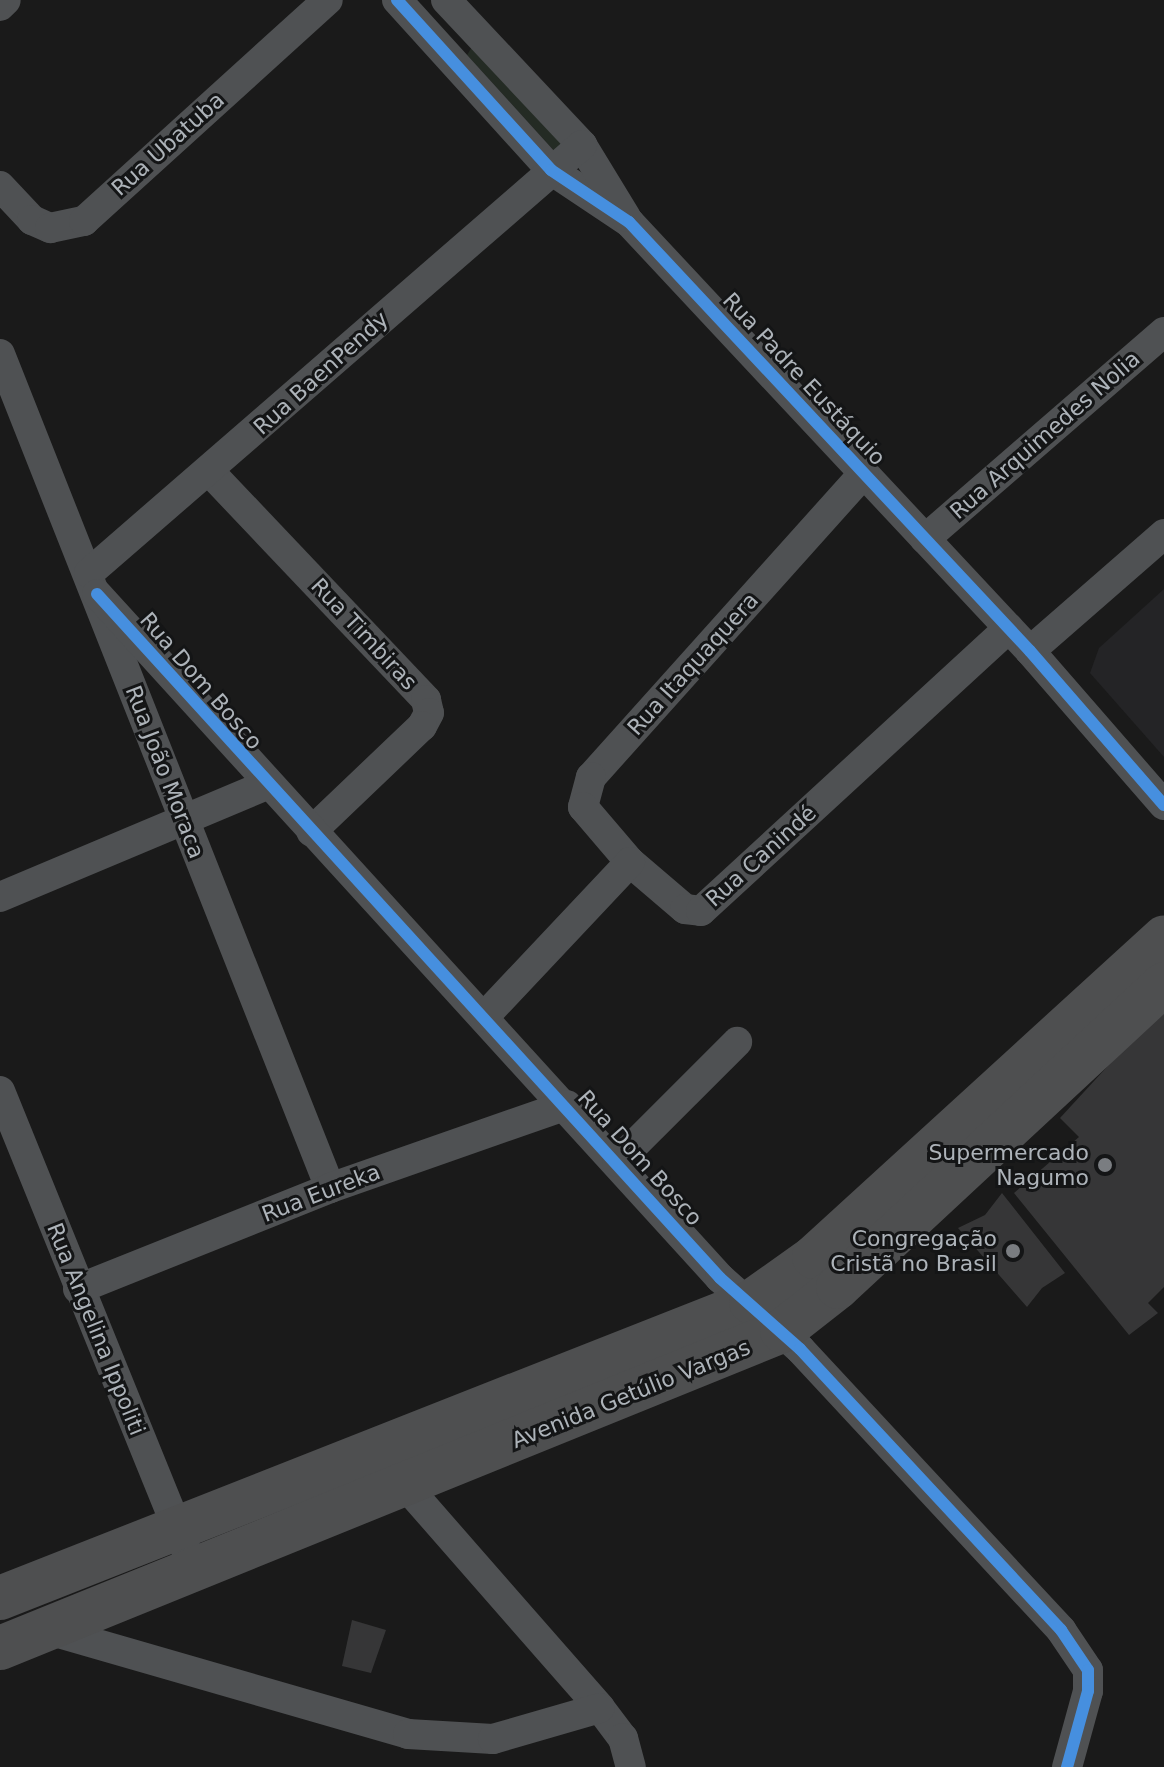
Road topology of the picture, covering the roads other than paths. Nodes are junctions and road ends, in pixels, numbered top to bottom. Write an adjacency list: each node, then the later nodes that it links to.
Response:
1 (6, 0): 5 (street)
2 (328, 0): 8 (street, Rua Ubatuba)
3 (397, 0): 7 (street, Rua Padre Eustáquio)
4 (446, 0): 6 (street)
5 (0, 6)
6 (582, 145): 7 (street, Rua BaenPendy); 9 (street)
7 (551, 170): 9 (street, Rua Padre Eustáquio); 12 (street, Rua BaenPendy)
8 (0, 186)
9 (629, 222): 13 (street, Rua Padre Eustáquio)
10 (1164, 332): 15 (street, Rua Arquimedes Nolia)
11 (0, 354): 16 (street, Rua João Moraca)
12 (210, 472): 16 (street, Rua BaenPendy); 22 (street, Rua Timbiras)
13 (864, 473): 15 (street, Rua Padre Eustáquio); 23 (street, Rua Itaquaquera)
14 (1164, 534): 18 (street)
15 (925, 539): 17 (street, Rua Padre Eustáquio)
16 (93, 583): 19 (street, Rua Dom Bosco); 21 (street, Rua João Moraca)
17 (1009, 628): 18 (street, Rua Padre Eustáquio); 23 (street, Rua Canindé)
18 (1030, 651): 20 (street, Rua Padre Eustáquio)
19 (267, 785): 21 (street); 22 (street, Rua Dom Bosco)
20 (1164, 805)
21 (183, 821): 24 (street); 32 (street, Rua João Moraca)
22 (311, 832): 27 (street, Rua Dom Bosco)
23 (630, 862): 27 (street)
24 (0, 897)
25 (1164, 937): 34 (main road, Avenida Getúlio Vargas)
26 (1164, 984): 34 (main road, Avenida Getúlio Vargas)
27 (484, 1017): 30 (street, Rua Dom Bosco)
28 (737, 1042): 31 (street)
29 (0, 1091): 33 (street, Rua Angelina Ippoliti)
30 (567, 1105): 31 (street, Rua Dom Bosco); 32 (street, Rua Eureka)
31 (617, 1162): 34 (street, Rua Dom Bosco)
32 (330, 1188): 33 (street, Rua Eureka)
33 (78, 1289): 37 (street, Rua Angelina Ippoliti)
34 (766, 1317): 35 (main road, Avenida Getúlio Vargas); 36 (main road, Avenida Getúlio Vargas); 44 (street, Rua Dom Bosco)
35 (388, 1445): 36 (street); 37 (main road, Avenida Getúlio Vargas)
36 (405, 1485): 38 (main road, Avenida Getúlio Vargas); 42 (street)
37 (177, 1527): 38 (street, Rua Angelina Ippoliti); 39 (main road, Avenida Getúlio Vargas)
38 (193, 1567): 40 (main road, Avenida Getúlio Vargas)
39 (0, 1598)
40 (45, 1629): 41 (main road, Avenida Getúlio Vargas); 42 (street)
41 (0, 1648)
42 (600, 1708): 43 (street)
43 (631, 1767)
44 (1067, 1767)

